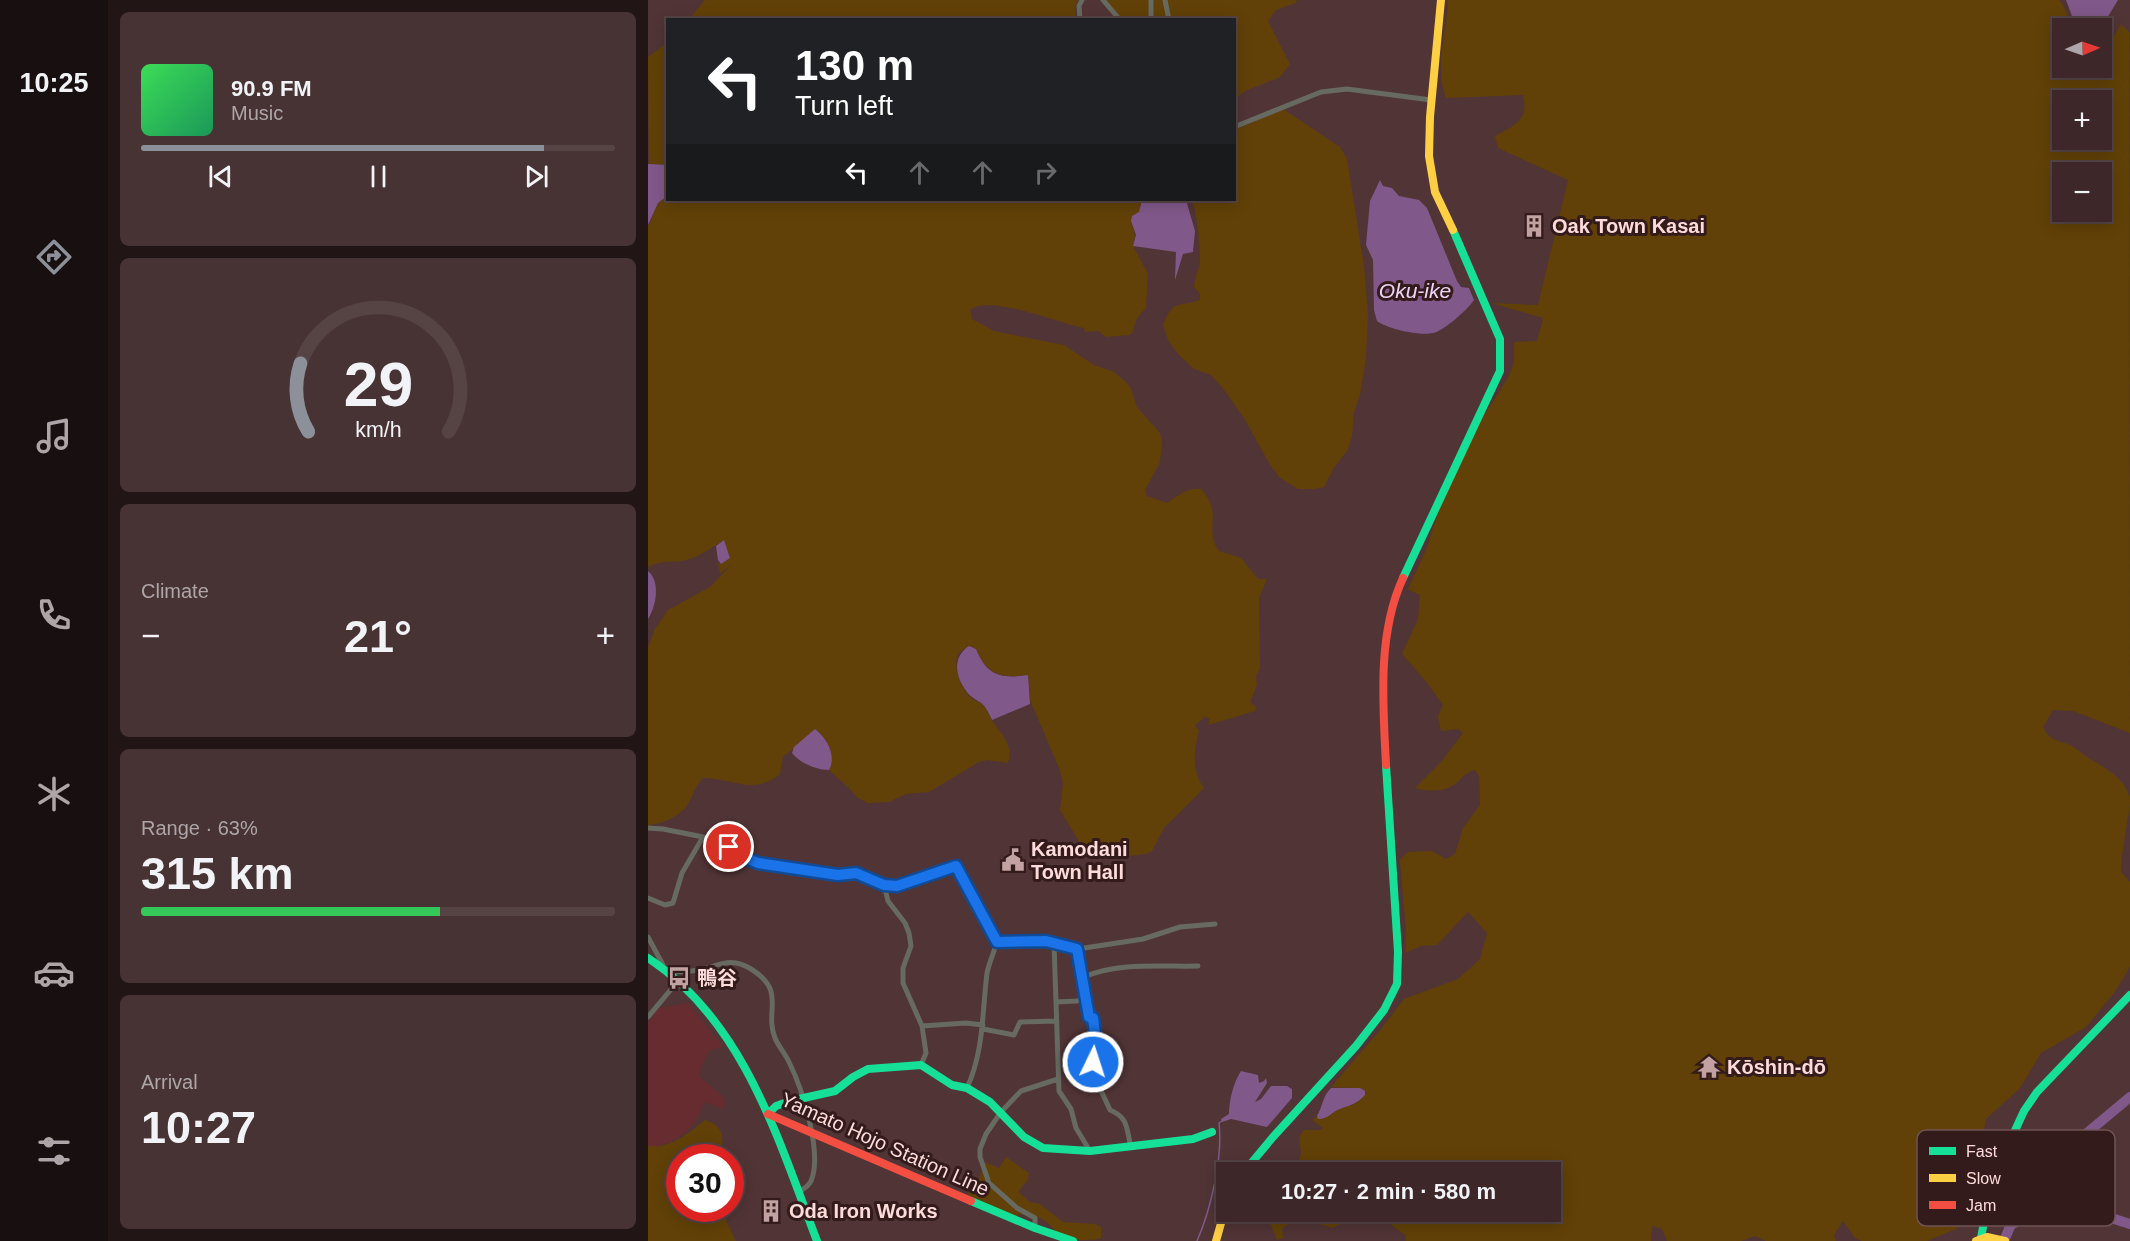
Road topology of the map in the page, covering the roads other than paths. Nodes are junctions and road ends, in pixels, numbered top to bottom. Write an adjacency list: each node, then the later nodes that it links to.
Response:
1 (1082, 0): 6 (street)
2 (1103, 0): 7 (street)
3 (1151, 0): 8 (street)
4 (1165, 0): 9 (street)
5 (1441, 0): 10 (street)
6 (1080, 18)
7 (1118, 18)
8 (1151, 18)
9 (1169, 18)
10 (1431, 100): 11 (street); 44 (street)
11 (1236, 126)
12 (648, 828): 13 (street)
13 (703, 837): 14 (street); 15 (street)
14 (884, 885): 18 (street); 31 (street)
15 (648, 898)
16 (1215, 924): 20 (street)
17 (648, 937): 23 (street)
18 (997, 942): 19 (street); 32 (street)
19 (1054, 943): 20 (street); 28 (street)
20 (1077, 949): 24 (street)
21 (648, 958): 23 (street, Yamato Hojo Station Line)
22 (1198, 966): 24 (street)
23 (665, 969): 25 (street, Yamato Hojo Station Line); 36 (street)
24 (1083, 977): 27 (street)
25 (678, 981): 29 (street); 38 (street, Yamato Hojo Station Line)
26 (2130, 995): 39 (street)
27 (1086, 997): 28 (street); 42 (street)
28 (1056, 1002): 30 (street)
29 (648, 1017)
30 (1057, 1021): 32 (street); 34 (street)
31 (922, 1026): 32 (street); 33 (street)
32 (983, 1027): 35 (street)
33 (921, 1065): 35 (street); 36 (street)
34 (1058, 1079): 37 (street); 43 (street)
35 (967, 1088): 37 (street)
36 (804, 1098): 38 (street); 41 (street)
37 (1001, 1112): 43 (street); 47 (street)
38 (768, 1114): 41 (street, Yamato Hojo Station Line); 45 (street)
39 (2015, 1130)
40 (1212, 1132): 42 (street)
41 (812, 1133): 45 (street); 47 (street, Yamato Hojo Station Line)
42 (1131, 1147): 43 (street)
43 (1090, 1151)
44 (1252, 1162)
45 (798, 1193): 50 (street)
46 (1221, 1222): 52 (street)
47 (1035, 1228): 51 (street, Yamato Hojo Station Line)
48 (1979, 1240): 49 (street)
49 (2003, 1240)
50 (817, 1241)
51 (1073, 1241)
52 (1216, 1241)

